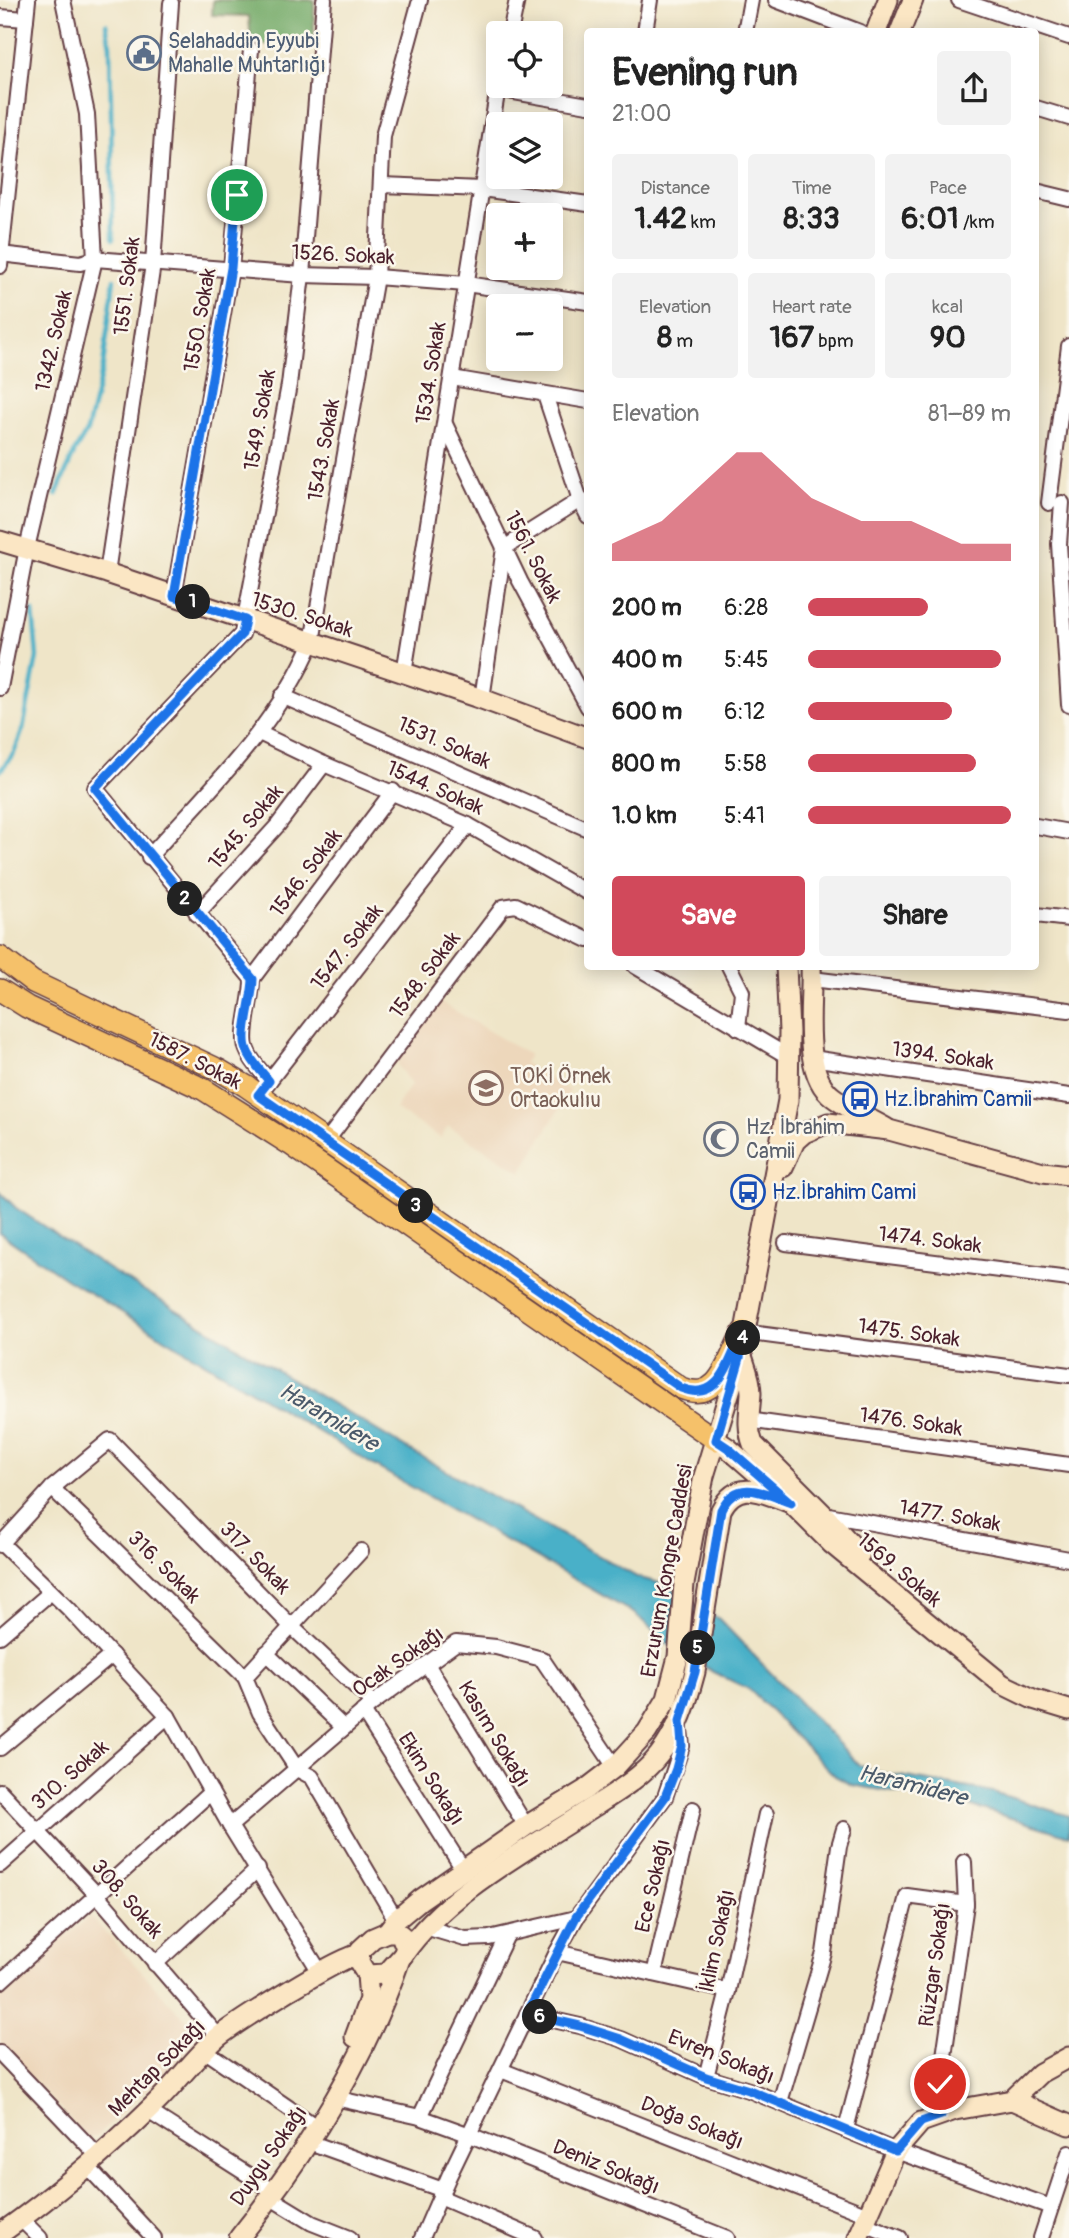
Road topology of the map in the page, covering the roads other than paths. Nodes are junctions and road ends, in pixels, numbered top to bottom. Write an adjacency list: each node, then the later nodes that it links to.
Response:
1 (28, 0): 14 (street)
2 (63, 0): 34 (street, 1342. Sokak)
3 (324, 0): 37 (street, 1549. Sokak)
4 (420, 0): 28 (street, 1543. Sokak)
5 (517, 0): 15 (street)
6 (650, 0): 16 (street)
7 (751, 0): 17 (street)
8 (776, 0): 18 (street)
9 (888, 0): 19 (street)
10 (913, 0): 20 (street)
11 (959, 0): 21 (street)
12 (171, 3): 35 (street, 1551. Sokak)
13 (0, 17): 14 (street)
14 (26, 19): 33 (street)
15 (513, 21)
16 (646, 28)
17 (747, 28)
18 (850, 28)
19 (878, 28)
20 (902, 28)
21 (1069, 37)
22 (251, 50): 36 (street, 1550. Sokak)
23 (496, 98): 29 (street, 1534. Sokak)
24 (556, 98): 25 (street)
25 (584, 104)
26 (1039, 109): 27 (street)
27 (1069, 118)
28 (382, 185): 29 (street); 38 (street, 1543. Sokak)
29 (482, 189): 32 (street); 39 (street, 1534. Sokak)
30 (1039, 192): 31 (street)
31 (1069, 199)
32 (584, 203)
33 (1, 258): 34 (street, 1526. Sokak)
34 (95, 259): 35 (street, 1526. Sokak); 49 (street, 1342. Sokak)
35 (153, 264): 36 (street, 1526. Sokak); 51 (street, 1551. Sokak)
36 (231, 268): 37 (street, 1526. Sokak); 52 (street, 1550. Sokak)
37 (302, 275): 38 (street, 1526. Sokak); 53 (street, 1549. Sokak)
38 (376, 277): 39 (street, 1526. Sokak); 54 (street, 1543. Sokak)
39 (466, 284): 40 (street, 1526. Sokak); 42 (street, 1534. Sokak)
40 (584, 301)
41 (1069, 346): 47 (street)
42 (452, 378): 43 (street); 45 (street, 1534. Sokak)
43 (544, 395): 44 (street); 46 (street)
44 (584, 400)
45 (445, 424): 50 (street, 1561. Sokak); 55 (street, 1534. Sokak)
46 (584, 502): 50 (street)
47 (1054, 504): 60 (street)
48 (0, 541): 49 (street, 1530. Sokak)
49 (27, 548): 51 (street, 1530. Sokak); 56 (street, 1342. Sokak)
50 (504, 548): 58 (street); 59 (street, 1561. Sokak)
51 (107, 573): 52 (street, 1530. Sokak)
52 (174, 596): 53 (street, 1530. Sokak)
53 (245, 620): 54 (street, 1530. Sokak); 69 (street, 1549. Sokak)
54 (312, 642): 55 (street, 1530. Sokak); 57 (street, 1543. Sokak)
55 (404, 673): 58 (street, 1530. Sokak)
56 (0, 688)
57 (282, 696): 61 (street, 1543. Sokak); 66 (street, 1531. Sokak)
58 (482, 699): 62 (street, 1530. Sokak)
59 (584, 699)
60 (1069, 705)
61 (260, 733): 63 (street, 1544. Sokak); 69 (street, 1543. Sokak)
62 (584, 737)
63 (324, 764): 64 (street, 1544. Sokak); 71 (street, 1545. Sokak)
64 (393, 792): 65 (street, 1544. Sokak); 80 (street, 1546. Sokak)
65 (468, 825): 70 (street, 1544. Sokak); 86 (street, 1547. Sokak)
66 (584, 827)
67 (1039, 827): 68 (street)
68 (1069, 832)
69 (149, 857): 71 (street)
70 (584, 891)
71 (197, 914): 80 (street)
72 (1039, 915): 73 (street)
73 (1069, 919)
74 (584, 938): 89 (street, 1548. Sokak)
75 (0, 957): 86 (main road, 1587. Sokak)
76 (642, 970): 83 (street)
77 (731, 970): 83 (street)
78 (786, 970): 84 (street, Erzurum Kongre Caddesi)
79 (811, 972): 82 (street); 85 (street)
80 (253, 979): 86 (street)
81 (0, 990): 97 (main road, 1587. Sokak)
82 (1069, 1010)
83 (738, 1028): 84 (street)
84 (789, 1058): 91 (street, Erzurum Kongre Caddesi)
85 (811, 1058): 87 (street, 1394. Sokak); 88 (street)
86 (264, 1088): 89 (main road, 1587. Sokak)
87 (1069, 1096)
88 (889, 1130): 90 (street); 91 (street)
89 (325, 1143): 94 (main road, 1587. Sokak)
90 (1069, 1175)
91 (771, 1194): 94 (street, Erzurum Kongre Caddesi)
92 (786, 1243): 93 (street, 1474. Sokak)
93 (1069, 1279)
94 (742, 1342): 95 (street, 1475. Sokak); 96 (street); 97 (street, Erzurum Kongre Caddesi)
95 (1069, 1375)
96 (748, 1420): 98 (street, 1476. Sokak); 101 (street)
97 (716, 1440): 100 (street, 1569. Sokak); 119 (street, Erzurum Kongre Caddesi)
98 (1069, 1465)
99 (52, 1488): 102 (street); 107 (street, 317. Sokak); 112 (street, 316. Sokak)
100 (791, 1503): 105 (street, 1569. Sokak); 116 (street, Erzurum Kongre Caddesi)
101 (823, 1514): 104 (street, 1477. Sokak); 105 (street)
102 (1, 1544): 106 (street)
103 (361, 1551): 107 (street)
104 (1069, 1559)
105 (880, 1582): 114 (street, 1569. Sokak)
106 (51, 1592): 108 (street); 110 (street)
107 (291, 1626): 109 (street); 113 (street, 317. Sokak)
108 (0, 1636)
109 (267, 1653): 112 (street); 117 (street)
110 (112, 1656): 115 (street); 118 (street)
111 (427, 1664): 113 (street, Ocak Sokağı); 119 (street, Ocak Sokağı); 126 (street, Kasım Sokağı)
112 (244, 1677): 120 (street)
113 (368, 1707): 117 (street, Ocak Sokağı); 131 (street, Ekim Sokağı)
114 (1066, 1707)
115 (168, 1716): 122 (street); 128 (street, 310. Sokak)
116 (680, 1721): 135 (street); 137 (street, Erzurum Kongre Caddesi)
117 (344, 1728): 120 (street, Ocak Sokağı)
118 (0, 1748)
119 (615, 1768): 126 (street, Erzurum Kongre Caddesi)
120 (297, 1769): 125 (street, Ocak Sokağı); 136 (street)
121 (0, 1791): 128 (street, 308. Sokak)
122 (211, 1792): 125 (street); 133 (street)
123 (693, 1809): 144 (street, Ece Sokağı)
124 (766, 1814): 147 (street, İklim Sokağı)
125 (230, 1826): 132 (street)
126 (526, 1826): 131 (street, Erzurum Kongre Caddesi)
127 (844, 1829): 156 (street)
128 (37, 1831): 130 (street, 310. Sokak); 133 (street, 308. Sokak)
129 (964, 1862): 134 (street, Rüzgar Sokağı)
130 (0, 1865)
131 (463, 1869): 136 (street, Erzurum Kongre Caddesi)
132 (258, 1870): 142 (street); 143 (street)
133 (98, 1896): 142 (street, 308. Sokak); 146 (street)
134 (966, 1904): 158 (street, Rüzgar Sokağı); 161 (street)
135 (576, 1917): 138 (street); 139 (street)
136 (392, 1926): 140 (street); 141 (street)
137 (425, 1927): 138 (street); 141 (street, Erzurum Kongre Caddesi)
138 (507, 1935): 159 (street)
139 (557, 1952): 144 (street); 148 (street)
140 (358, 1955): 143 (street, Mehtap Sokağı); 145 (street)
141 (402, 1957): 145 (street); 154 (street)
142 (155, 1964): 149 (street, 308. Sokak)
143 (320, 1972): 149 (street, Mehtap Sokağı)
144 (654, 1974): 147 (street)
145 (367, 1975): 154 (street)
146 (0, 1982)
147 (729, 1991): 153 (street, İklim Sokağı)
148 (527, 2014): 152 (street); 153 (street, Evren Sokağı)
149 (212, 2043): 157 (street, Mehtap Sokağı); 163 (street, 308. Sokak)
150 (0, 2053): 166 (street)
151 (1069, 2057): 155 (street)
152 (501, 2070): 162 (street); 171 (street, Doğa Sokağı)
153 (706, 2077): 156 (street, Evren Sokağı)
154 (335, 2098): 159 (street, Deniz Sokağı); 163 (street, Duygu Sokağı)
155 (1012, 2100): 158 (street); 160 (street)
156 (780, 2102): 161 (street, Evren Sokağı)
157 (148, 2111): 166 (street, Mehtap Sokağı); 168 (street)
158 (941, 2115): 164 (street)
159 (420, 2117): 162 (street, Deniz Sokağı)
160 (1069, 2125)
161 (846, 2129): 164 (street, Evren Sokağı)
162 (470, 2134): 167 (street); 179 (street, Deniz Sokağı)
163 (313, 2136): 167 (street, 308. Sokak); 168 (street, Duygu Sokağı)
164 (896, 2151): 169 (street, Evren Sokağı); 171 (street)
165 (1069, 2153): 169 (street)
166 (93, 2161): 170 (street, Mehtap Sokağı); 174 (street)
167 (441, 2194): 177 (street); 178 (street, 308. Sokak)
168 (273, 2195): 175 (street, Duygu Sokağı); 176 (street)
169 (1051, 2207): 181 (street)
170 (21, 2219): 172 (street, Mehtap Sokağı); 173 (street)
171 (863, 2226): 180 (street, Doğa Sokağı)
172 (0, 2234)
173 (40, 2238)
174 (154, 2238)
175 (239, 2238)
176 (350, 2238)
177 (422, 2238)
178 (535, 2238)
179 (727, 2238)
180 (900, 2238)
181 (1041, 2238)

